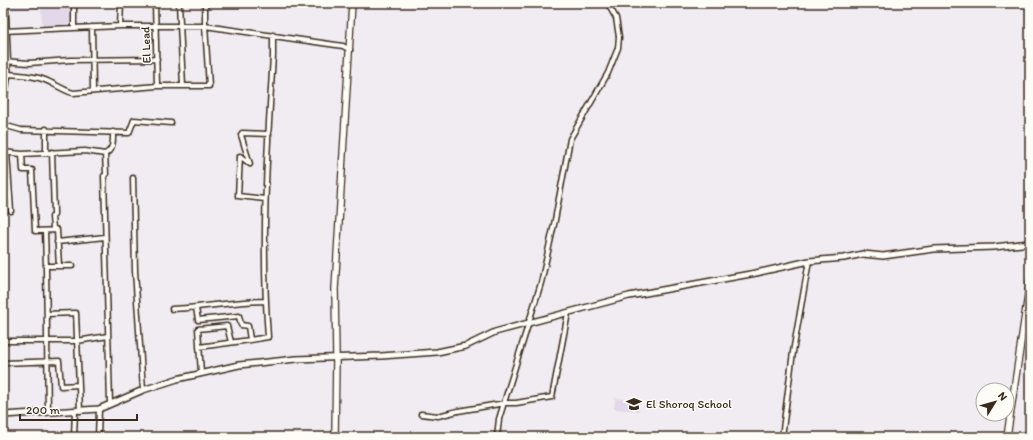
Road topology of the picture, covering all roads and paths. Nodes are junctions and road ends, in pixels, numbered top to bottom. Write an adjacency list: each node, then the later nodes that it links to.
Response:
1 (5, 3): 15 (street)
2 (74, 3): 14 (street)
3 (121, 3): 9 (street)
4 (155, 3): 13 (street, El Lead)
5 (179, 3): 10 (street)
6 (205, 3): 11 (street)
7 (352, 3): 17 (main road)
8 (608, 4): 54 (street)
9 (120, 26): 12 (street); 13 (street)
10 (180, 26): 11 (street); 13 (street); 23 (street)
11 (205, 26): 16 (street); 23 (street)
12 (92, 27): 14 (street); 18 (street)
13 (155, 27): 19 (street, El Lead)
14 (74, 28): 15 (street)
15 (4, 31): 20 (street)
16 (273, 35): 17 (street); 30 (street)
17 (350, 50): 62 (main road)
18 (93, 59): 19 (street); 20 (street); 24 (street)
19 (157, 59): 22 (street, El Lead)
20 (5, 61): 21 (street)
21 (8, 74): 24 (street); 25 (street)
22 (157, 86): 23 (street); 24 (street)
23 (183, 86)
24 (93, 90)
25 (3, 103)
26 (171, 123): 29 (street)
27 (3, 125): 28 (street)
28 (46, 130): 29 (street); 32 (street)
29 (113, 132): 35 (street)
30 (269, 134): 37 (street); 37 (street)
31 (5, 152): 34 (street); 38 (street)
32 (46, 152): 33 (street); 34 (street)
33 (52, 152): 35 (street); 39 (street)
34 (22, 154): 40 (street)
35 (105, 154): 41 (street)
36 (134, 178): 67 (street)
37 (265, 199): 49 (street)
38 (11, 211)
39 (57, 230): 40 (street); 42 (street)
40 (46, 231): 45 (street)
41 (105, 237): 42 (street); 55 (street)
42 (57, 242): 46 (street)
43 (1030, 243): 44 (street)
44 (809, 261): 52 (street); 79 (street)
45 (46, 266): 46 (street); 53 (street)
46 (59, 266): 47 (street)
47 (72, 266)
48 (1030, 281): 80 (main road)
49 (265, 301): 50 (street); 56 (street)
50 (196, 308): 51 (street); 56 (street)
51 (172, 309)
52 (568, 313): 54 (street); 69 (street)
53 (47, 314): 58 (street); 59 (street)
54 (529, 322): 62 (street); 69 (street)
55 (108, 336): 58 (street); 68 (street)
56 (250, 340): 60 (street)
57 (3, 341): 59 (street)
58 (76, 341): 59 (street); 66 (street)
59 (46, 342): 63 (street)
60 (231, 342): 61 (street); 61 (street)
61 (199, 348): 65 (street)
62 (336, 358): 65 (street); 77 (main road)
63 (46, 362): 64 (street); 66 (street); 72 (street)
64 (3, 363)
65 (201, 373): 67 (street)
66 (79, 385): 71 (street)
67 (143, 390): 68 (street)
68 (110, 403): 70 (street)
69 (505, 403): 73 (street); 78 (street)
70 (99, 409): 71 (street); 76 (street)
71 (77, 411): 72 (street); 75 (street)
72 (48, 412): 74 (street)
73 (421, 414)
74 (3, 415)
75 (74, 437)
76 (98, 437)
77 (335, 437)
78 (497, 437)
79 (782, 437)
80 (1007, 437)

